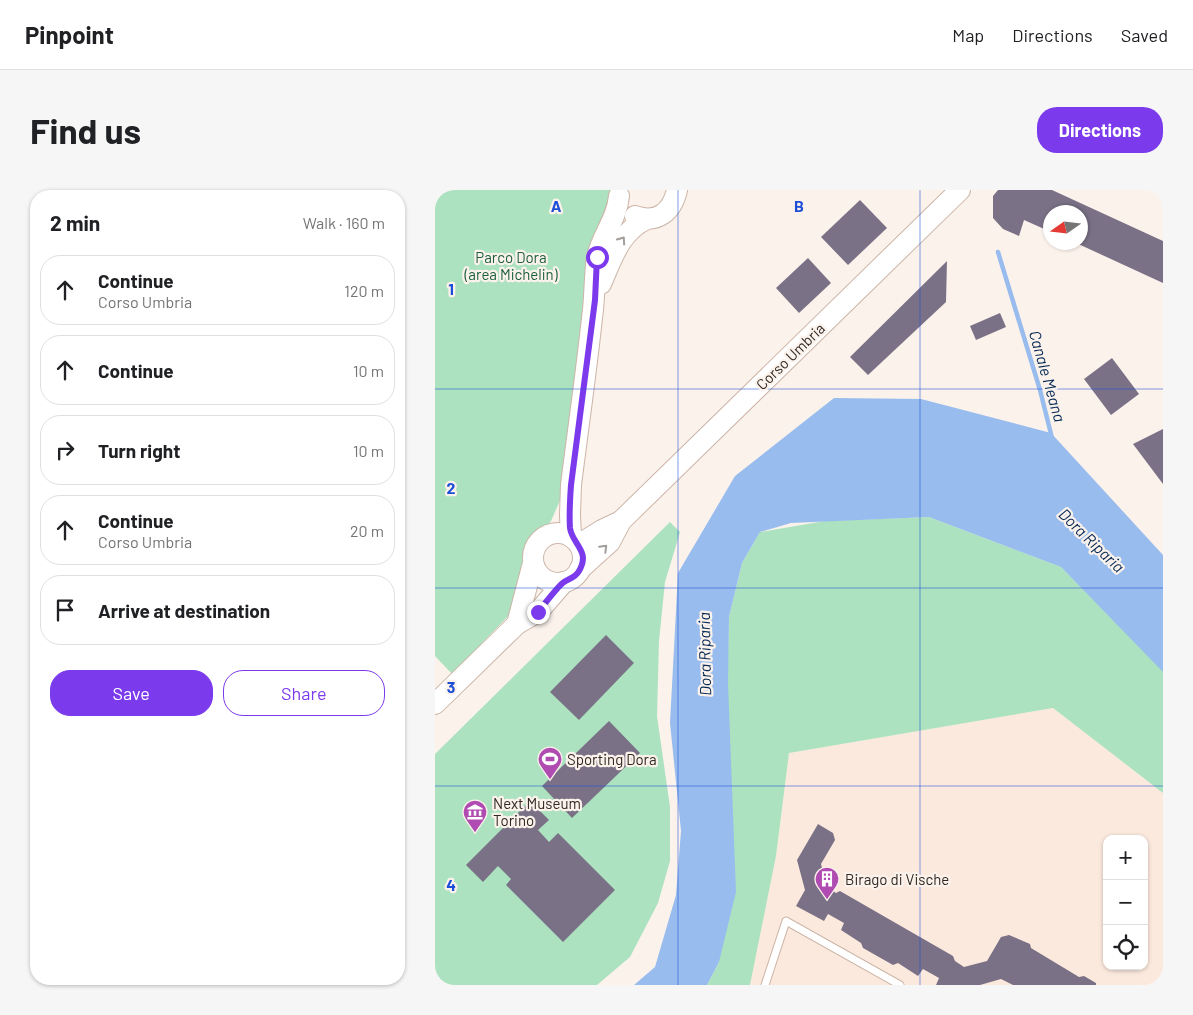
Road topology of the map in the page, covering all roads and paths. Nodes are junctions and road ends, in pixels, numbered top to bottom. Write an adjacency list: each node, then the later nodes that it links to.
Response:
1 (677, 190): 4 (street)
2 (960, 190): 7 (street, Corso Umbria)
3 (619, 193): 4 (street); 5 (street)
4 (647, 219): 5 (street, one-way to 4)
5 (595, 300): 6 (street)
6 (571, 485): 8 (street); 9 (street)
7 (621, 521): 9 (street, Corso Umbria); 11 (street, Corso Umbria, one-way to 7)
8 (547, 536): 9 (street); 10 (street)
9 (574, 540): 11 (street)
10 (533, 563): 12 (street); 13 (street)
11 (580, 570): 12 (street)
12 (564, 582): 13 (street)
13 (517, 624): 14 (street)
14 (435, 704)
15 (765, 985): 16 (lane)
16 (900, 985)

